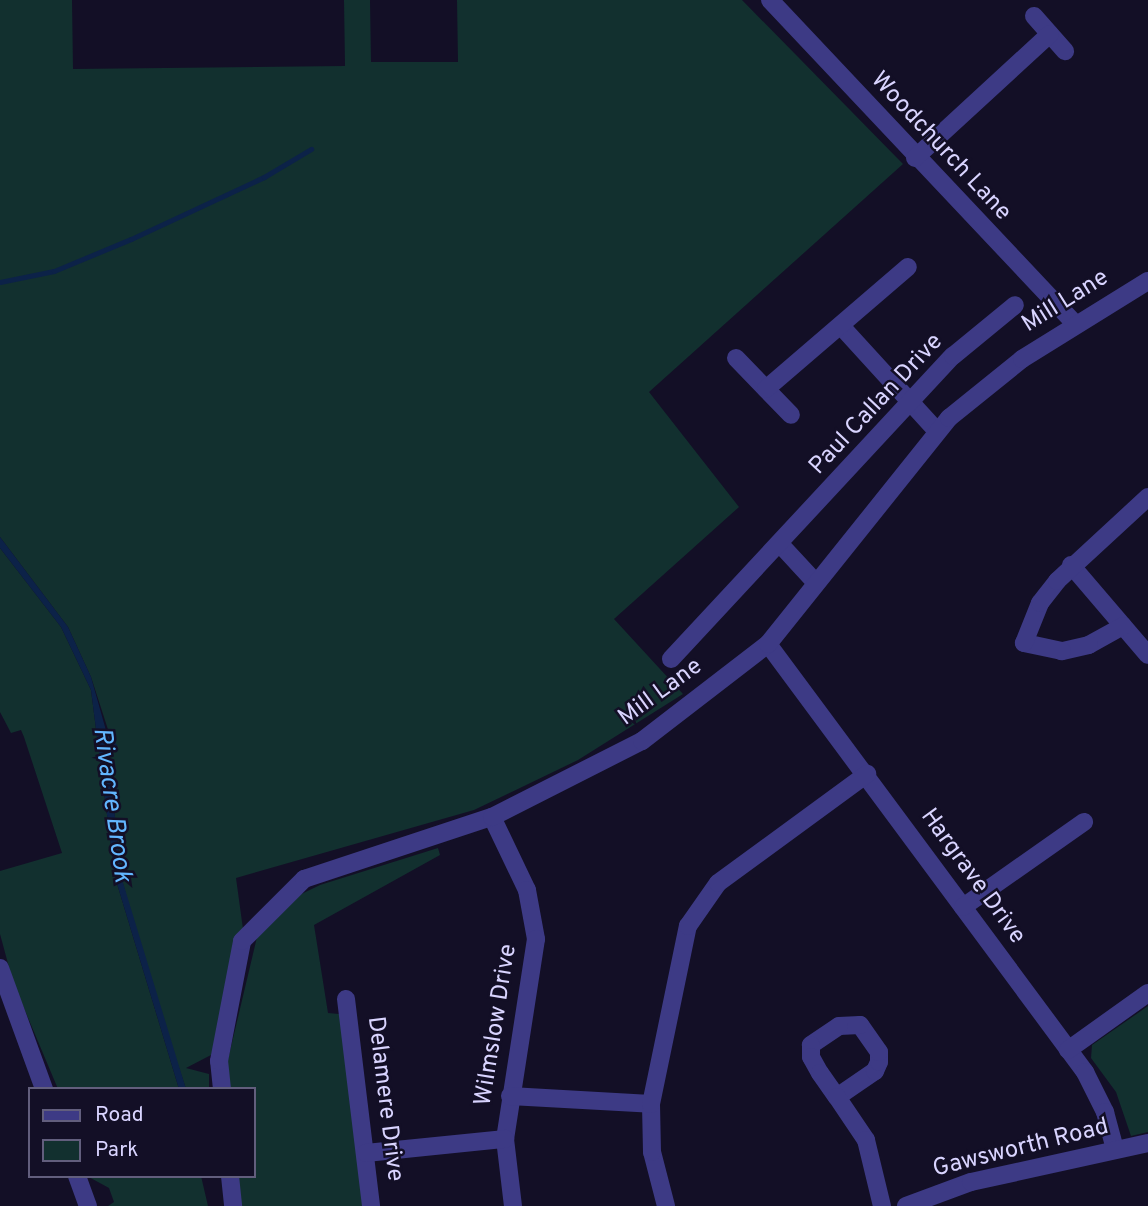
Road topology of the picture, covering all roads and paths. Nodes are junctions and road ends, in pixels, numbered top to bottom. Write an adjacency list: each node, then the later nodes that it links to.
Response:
1 (770, 0): 5 (street, Woodchurch Lane)
2 (1034, 16): 3 (street)
3 (1051, 34): 4 (street); 5 (street)
4 (1065, 51)
5 (915, 158): 9 (street, Woodchurch Lane)
6 (908, 267): 10 (street)
7 (1148, 281): 9 (street, Mill Lane)
8 (1014, 305): 13 (street, Paul Callan Drive)
9 (1076, 325): 15 (street, Mill Lane)
10 (841, 326): 12 (street); 13 (street)
11 (736, 358): 12 (street)
12 (766, 389): 14 (street)
13 (911, 403): 15 (street); 17 (street, Paul Callan Drive)
14 (791, 415)
15 (937, 431): 19 (street, Mill Lane)
16 (1148, 497): 18 (street)
17 (780, 544): 19 (street); 23 (street, Paul Callan Drive)
18 (1071, 565): 20 (street); 20 (street)
19 (816, 583): 21 (street, Mill Lane)
20 (1123, 626): 22 (street)
21 (768, 644): 24 (street, Hargrave Drive); 25 (street, Mill Lane)
22 (1148, 655)
23 (671, 659)
24 (867, 774): 27 (street, Hargrave Drive); 36 (street)
25 (492, 817): 33 (street, Mill Lane); 34 (street, Wilmslow Drive)
26 (1084, 822): 27 (street)
27 (963, 907): 31 (street, Hargrave Drive)
28 (0, 968): 32 (street)
29 (1148, 993): 31 (street)
30 (346, 999): 40 (street, Delamere Drive)
31 (1068, 1050): 39 (street, Hargrave Drive)
32 (43, 1087)
33 (222, 1087)
34 (510, 1096): 36 (street); 37 (street, Wilmslow Drive)
35 (837, 1097): 48 (street)
36 (651, 1104): 47 (street)
37 (505, 1139): 40 (street); 46 (street, Wilmslow Drive)
38 (1148, 1143): 39 (street, Gawsworth Road)
39 (1115, 1150): 49 (street, Gawsworth Road)
40 (366, 1153): 45 (street, Delamere Drive)
41 (78, 1178): 43 (street)
42 (230, 1178): 44 (street)
43 (88, 1206)
44 (233, 1206)
45 (371, 1206)
46 (513, 1206)
47 (666, 1206)
48 (882, 1206)
49 (906, 1206)

